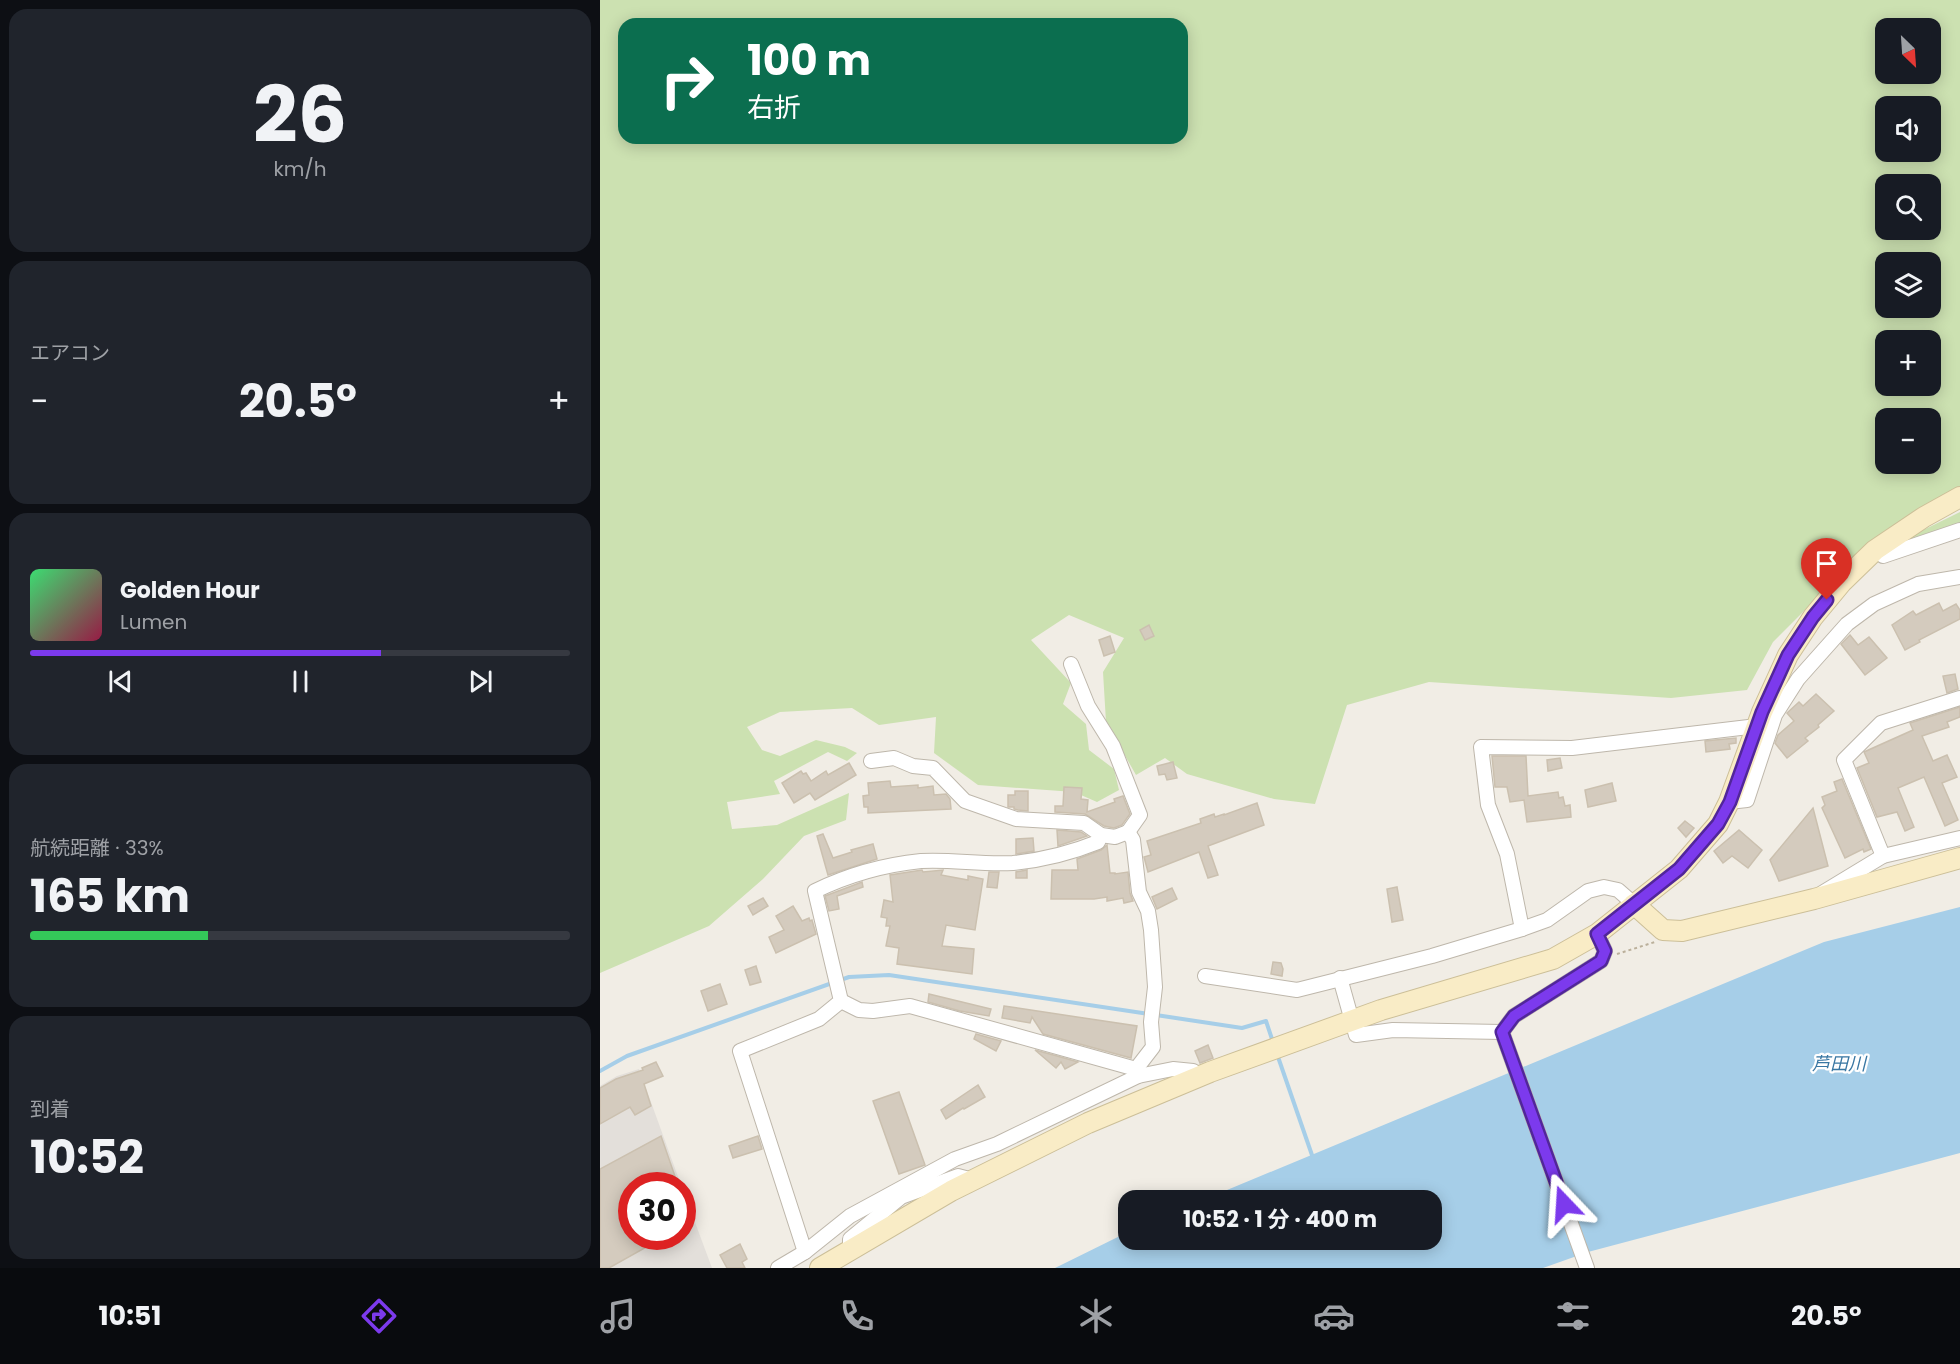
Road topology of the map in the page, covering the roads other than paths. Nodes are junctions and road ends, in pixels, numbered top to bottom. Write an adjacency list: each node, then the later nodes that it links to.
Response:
1 (1960, 497): 3 (street)
2 (1960, 530): 3 (street)
3 (1875, 550): 7 (street)
4 (1960, 577): 9 (street)
5 (1071, 664): 10 (street)
6 (1960, 698): 13 (street)
7 (1756, 726): 9 (street); 17 (street)
8 (871, 761): 11 (street)
9 (1730, 802): 16 (street)
10 (1128, 832): 11 (street); 24 (street)
11 (1101, 835): 21 (street)
12 (1960, 838): 13 (street)
13 (1883, 855): 15 (street)
14 (1960, 858): 15 (street)
15 (1814, 899): 16 (street)
16 (1634, 904): 17 (street); 18 (street)
17 (1522, 929): 20 (street)
18 (1597, 934): 22 (street); 23 (street)
19 (1204, 976): 20 (street)
20 (1340, 978): 22 (street)
21 (839, 995): 24 (street); 29 (street)
22 (1353, 1020): 23 (street); 25 (street)
23 (1502, 1032): 32 (street)
24 (1137, 1072): 25 (street); 27 (street)
25 (1196, 1078): 26 (street)
26 (973, 1180): 27 (street); 28 (street)
27 (900, 1194): 28 (street); 29 (street)
28 (850, 1250): 31 (street)
29 (805, 1251): 30 (street)
30 (778, 1268)
31 (820, 1268)
32 (1587, 1268)

